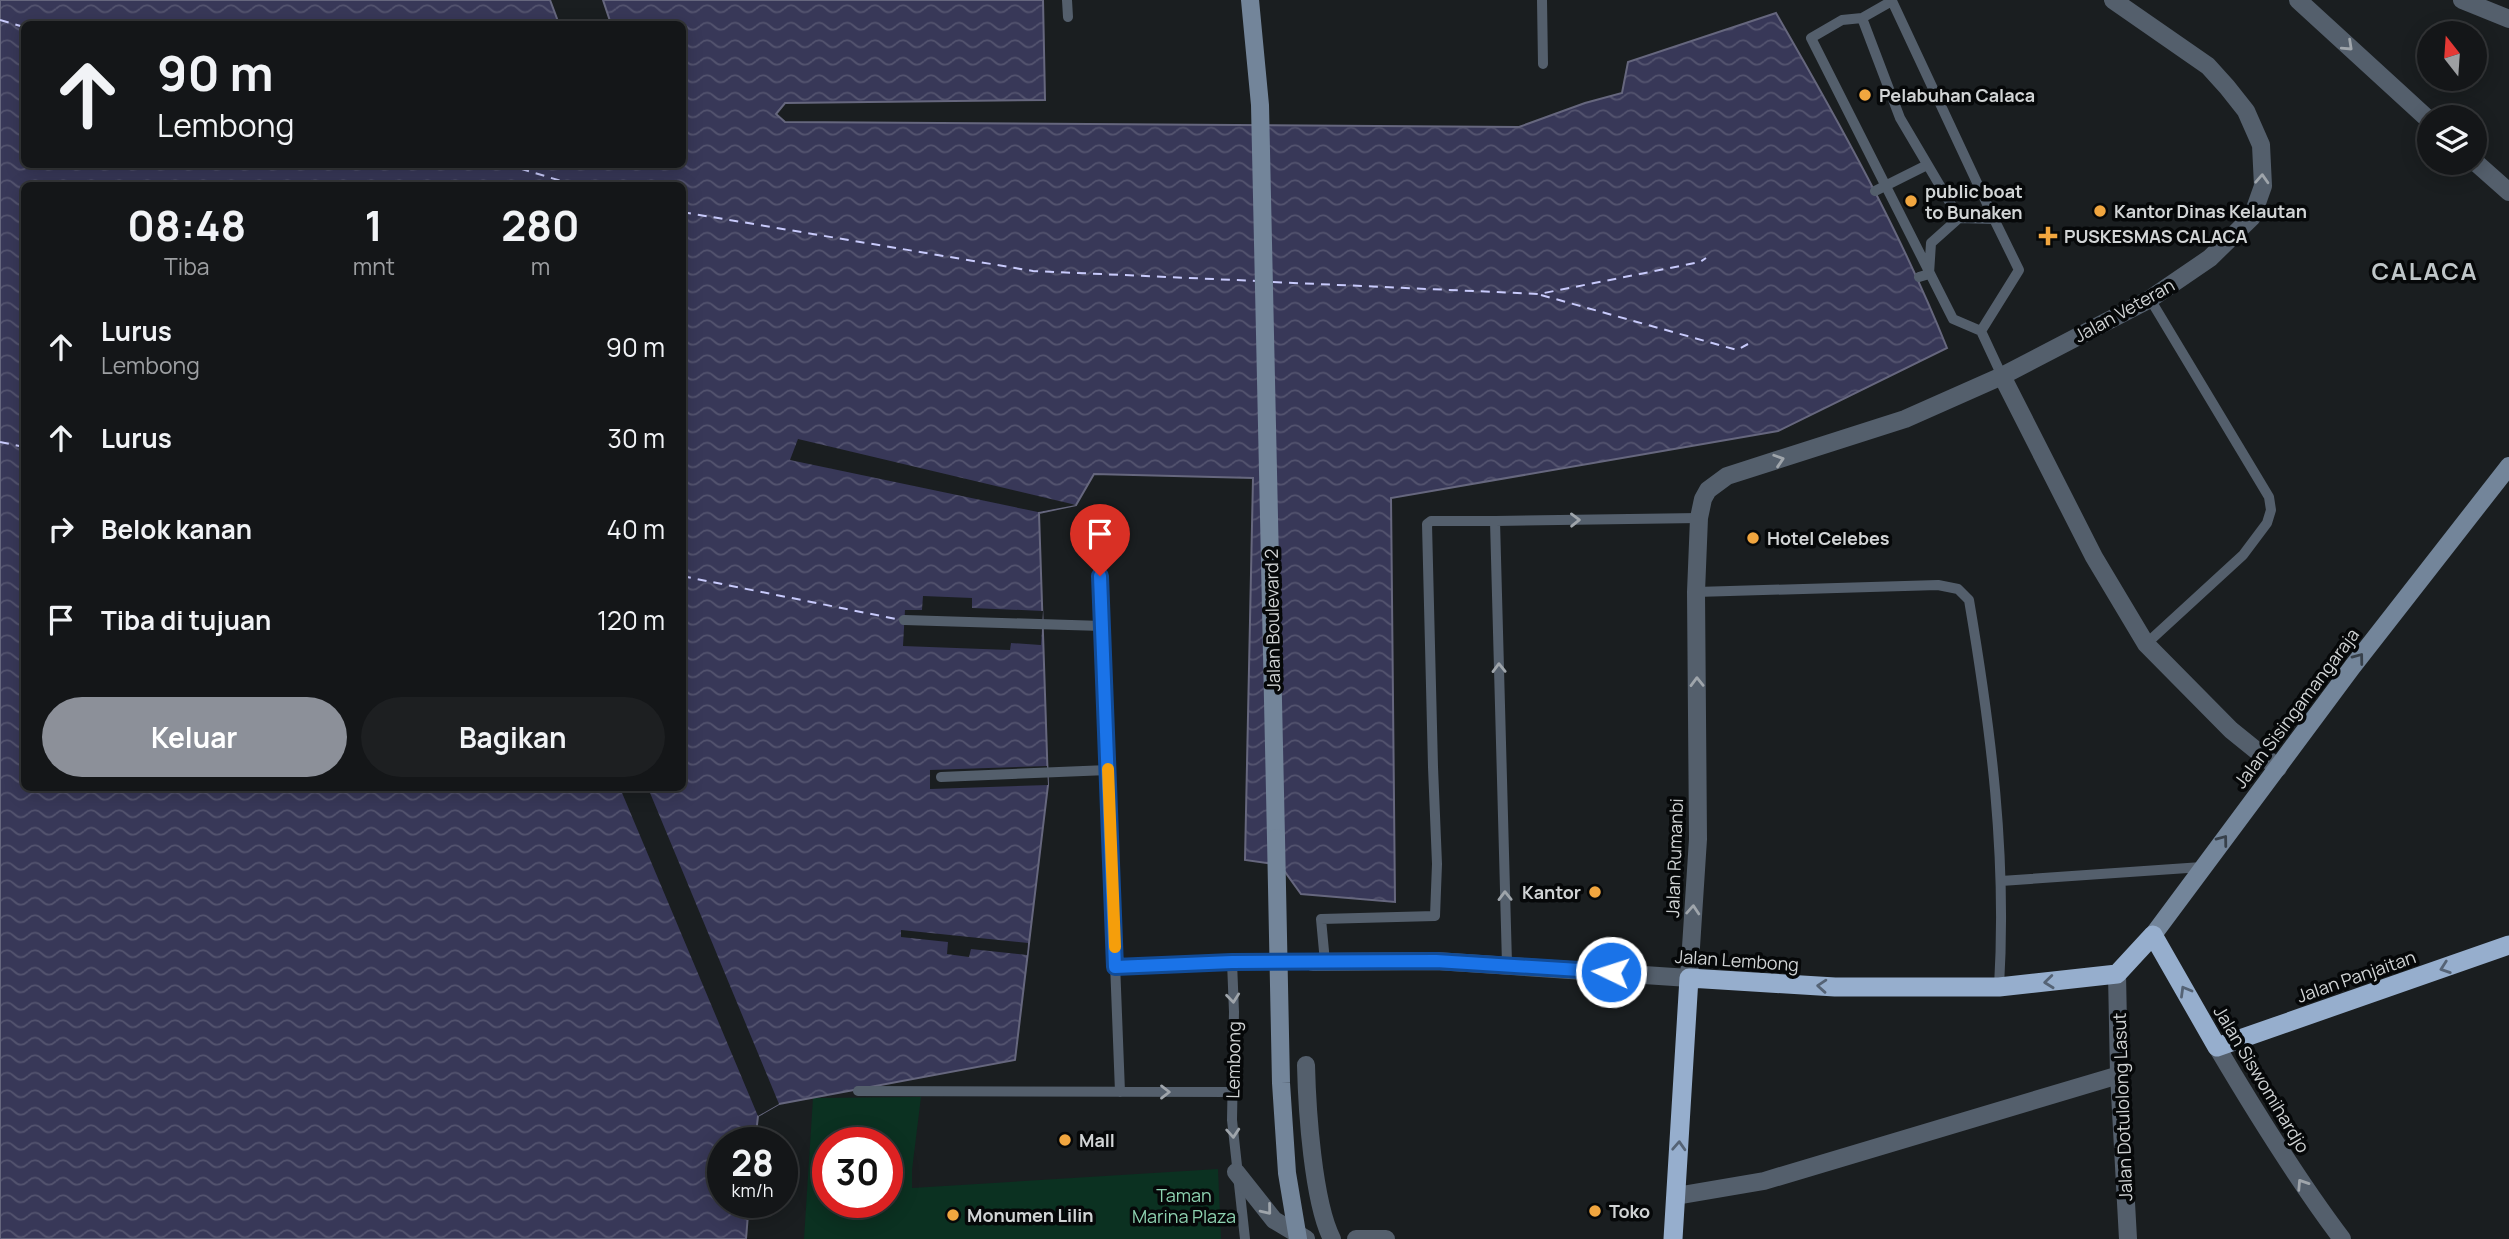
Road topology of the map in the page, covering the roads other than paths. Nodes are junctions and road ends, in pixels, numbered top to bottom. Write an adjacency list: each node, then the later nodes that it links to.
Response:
1 (1068, 0): 7 (lane)
2 (1250, 0): 55 (main road, Jalan Boulevard 2, bridge)
3 (1542, 0): 10 (lane)
4 (2113, 0): 20 (street, Jalan Veteran, one-way to 4)
5 (2298, 0): 11 (street, one-way to 11)
6 (2462, 0): 9 (street)
7 (1068, 17)
8 (1862, 18): 12 (lane); 14 (lane); 18 (lane)
9 (2509, 19)
10 (1543, 64)
11 (2417, 109)
12 (1927, 165): 14 (lane); 17 (lane)
13 (2487, 173): 16 (street)
14 (1886, 186): 15 (lane); 19 (lane)
15 (1875, 191)
16 (2509, 192)
17 (1959, 218): 18 (lane); 19 (lane)
18 (1994, 219): 21 (lane)
19 (1924, 275): 21 (lane)
20 (2150, 299): 22 (street, Jalan Veteran); 31 (lane)
21 (1981, 331): 22 (lane)
22 (2002, 376): 24 (street, Jalan Veteran, one-way to 22); 31 (street)
23 (2509, 466): 32 (main road, Jalan Sisingamangaraja, one-way to 23)
24 (1715, 483): 25 (street, Jalan Rumanbi)
25 (1699, 518): 26 (lane, one-way to 25); 28 (street, Jalan Rumanbi)
26 (1495, 521): 40 (lane); 41 (lane, one-way to 26)
27 (1100, 576): 30 (lane)
28 (1696, 592): 36 (lane); 44 (street, Jalan Rumanbi, one-way to 28)
29 (904, 620): 30 (lane)
30 (1103, 626): 33 (lane)
31 (2146, 644): 32 (street)
32 (2277, 768): 35 (main road, Jalan Sisingamangaraja, one-way to 32)
33 (1108, 770): 34 (lane); 42 (lane)
34 (941, 776)
35 (2202, 867): 36 (lane); 37 (main road, Jalan Sisingamangaraja)
36 (2001, 881): 45 (lane)
37 (2153, 935): 43 (highway, Jalan Sisingamangaraja); 46 (highway, Jalan Siswomihardjo, one-way to 37)
38 (2509, 945): 46 (highway, Jalan Panjaitan, one-way to 46)
39 (1232, 962): 40 (lane); 42 (lane); 51 (lane, Lembong, one-way to 51)
40 (1319, 962): 41 (street, Jalan Lembong)
41 (1507, 964): 44 (street, Jalan Lembong)
42 (1115, 967): 50 (lane)
43 (2117, 974): 45 (highway, Jalan Lembong, one-way to 45); 48 (street, Jalan Dotulolong Lasut)
44 (1689, 978): 45 (highway, Jalan Lembong, one-way to 44); 53 (highway, Jalan Rumanbi, one-way to 44)
45 (1999, 987)
46 (2217, 1047): 62 (street, Jalan Siswomihardjo, one-way to 46)
47 (1306, 1065): 57 (street)
48 (2119, 1074): 53 (street); 61 (street, Jalan Dotulolong Lasut)
49 (858, 1091): 50 (lane)
50 (1120, 1092): 51 (lane, one-way to 51)
51 (1232, 1093): 52 (lane, Lembong, one-way to 52)
52 (1236, 1172): 54 (lane, Lembong); 56 (street, one-way to 56)
53 (1676, 1196): 60 (highway, Jalan Rumanbi)
54 (1245, 1239)
55 (1297, 1239)
56 (1306, 1239)
57 (1332, 1239)
58 (1356, 1239): 59 (street)
59 (1386, 1239)
60 (1673, 1239)
61 (2128, 1239)
62 (2342, 1239)

